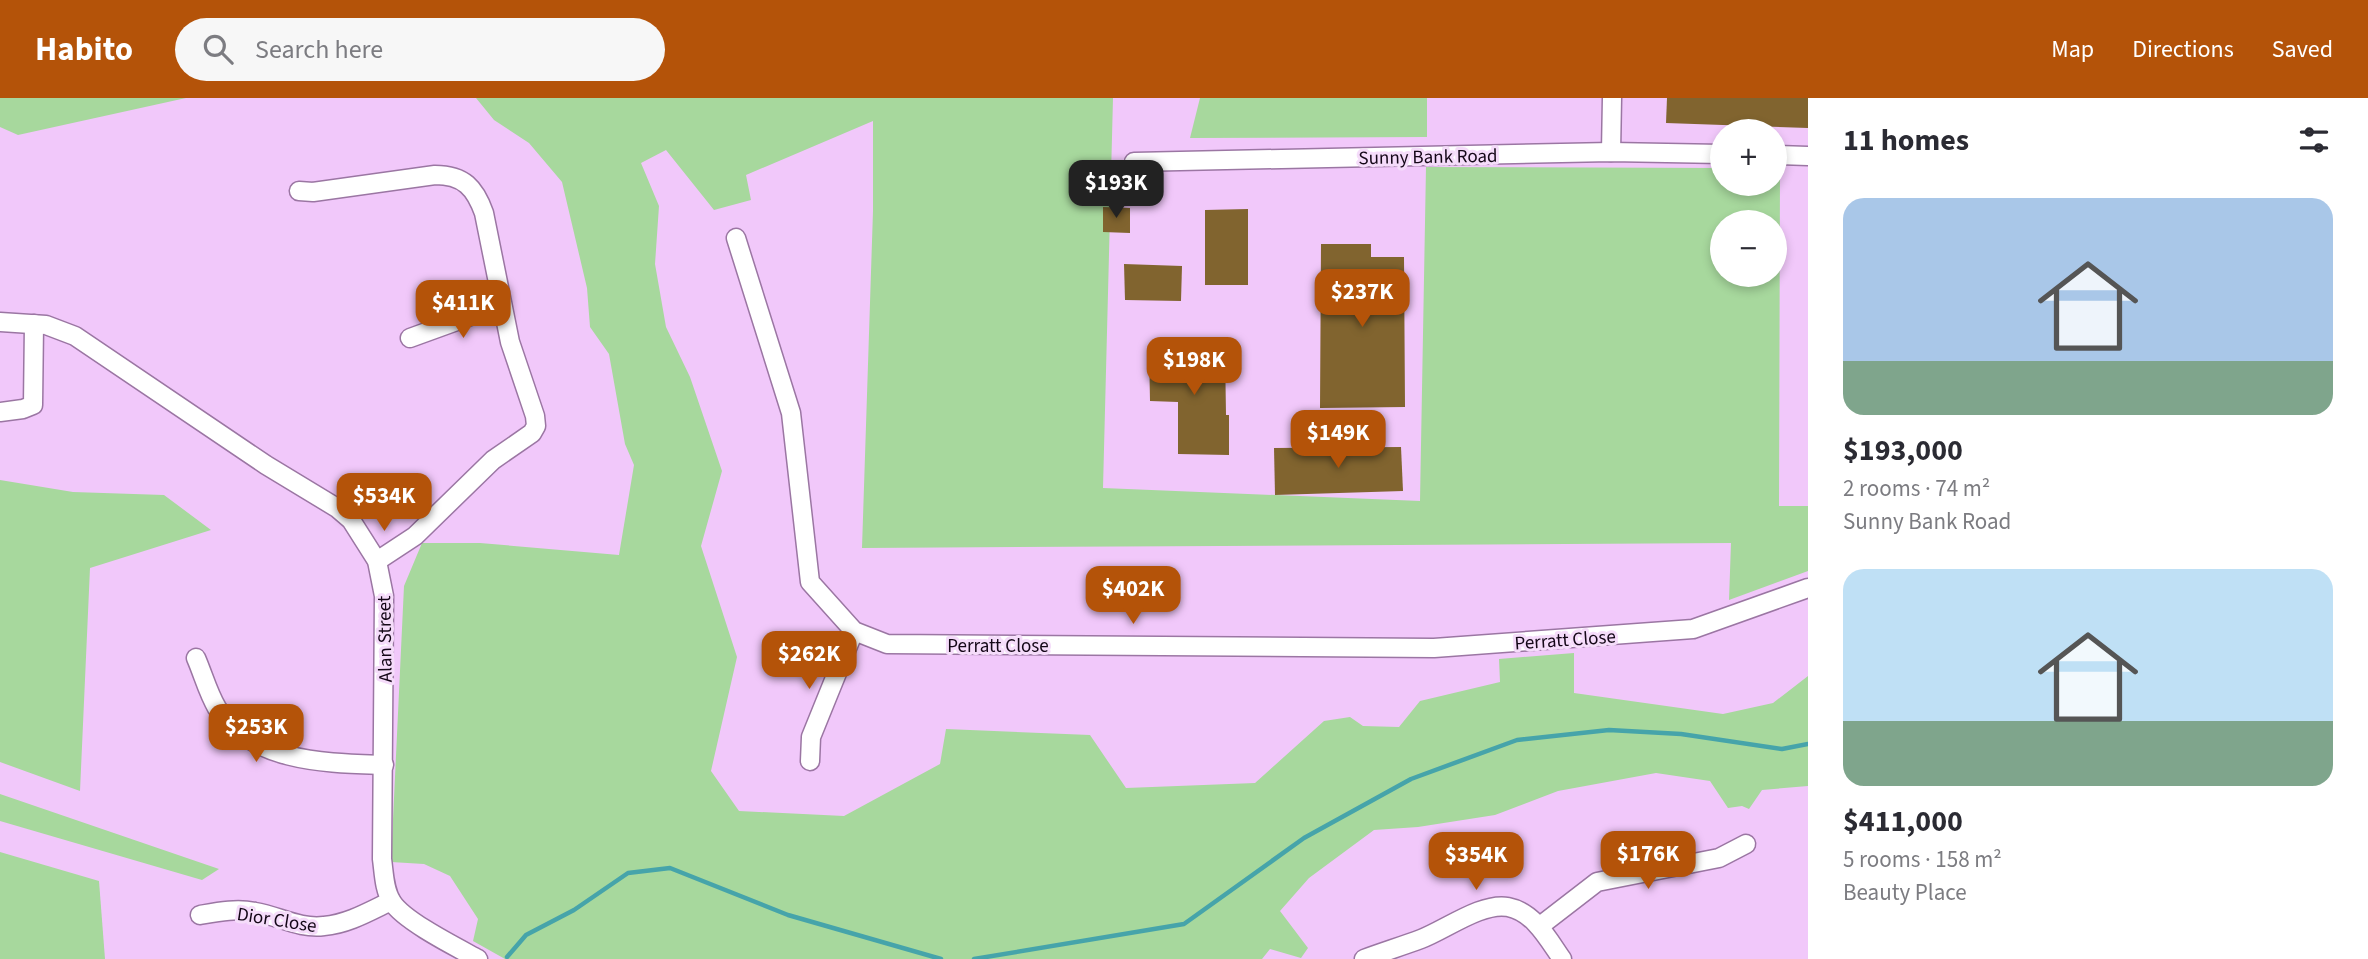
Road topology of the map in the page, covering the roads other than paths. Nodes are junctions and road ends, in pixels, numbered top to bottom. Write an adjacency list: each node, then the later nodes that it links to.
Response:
1 (1612, 98): 2 (street)
2 (1611, 152): 3 (street, Sunny Bank Road); 6 (street, Sunny Bank Road)
3 (1710, 154)
4 (1787, 155): 5 (street)
5 (1808, 156)
6 (1134, 162)
7 (299, 191): 9 (street)
8 (736, 238): 16 (street, Perratt Close)
9 (501, 305): 12 (street); 14 (street)
10 (0, 322): 11 (street, Alan Street)
11 (34, 324): 13 (street); 14 (street, Alan Street)
12 (410, 338)
13 (0, 412)
14 (377, 561): 19 (street, Alan Street)
15 (1808, 588): 16 (street, Perratt Close)
16 (854, 631): 18 (street)
17 (196, 658): 19 (street)
18 (810, 761)
19 (384, 765): 21 (street, Alan Street)
20 (1746, 844): 23 (street)
21 (391, 901): 22 (street, Dior Close); 24 (street)
22 (200, 915)
23 (1540, 926): 25 (street); 26 (street)
24 (478, 959)
25 (1364, 959)
26 (1562, 959)

